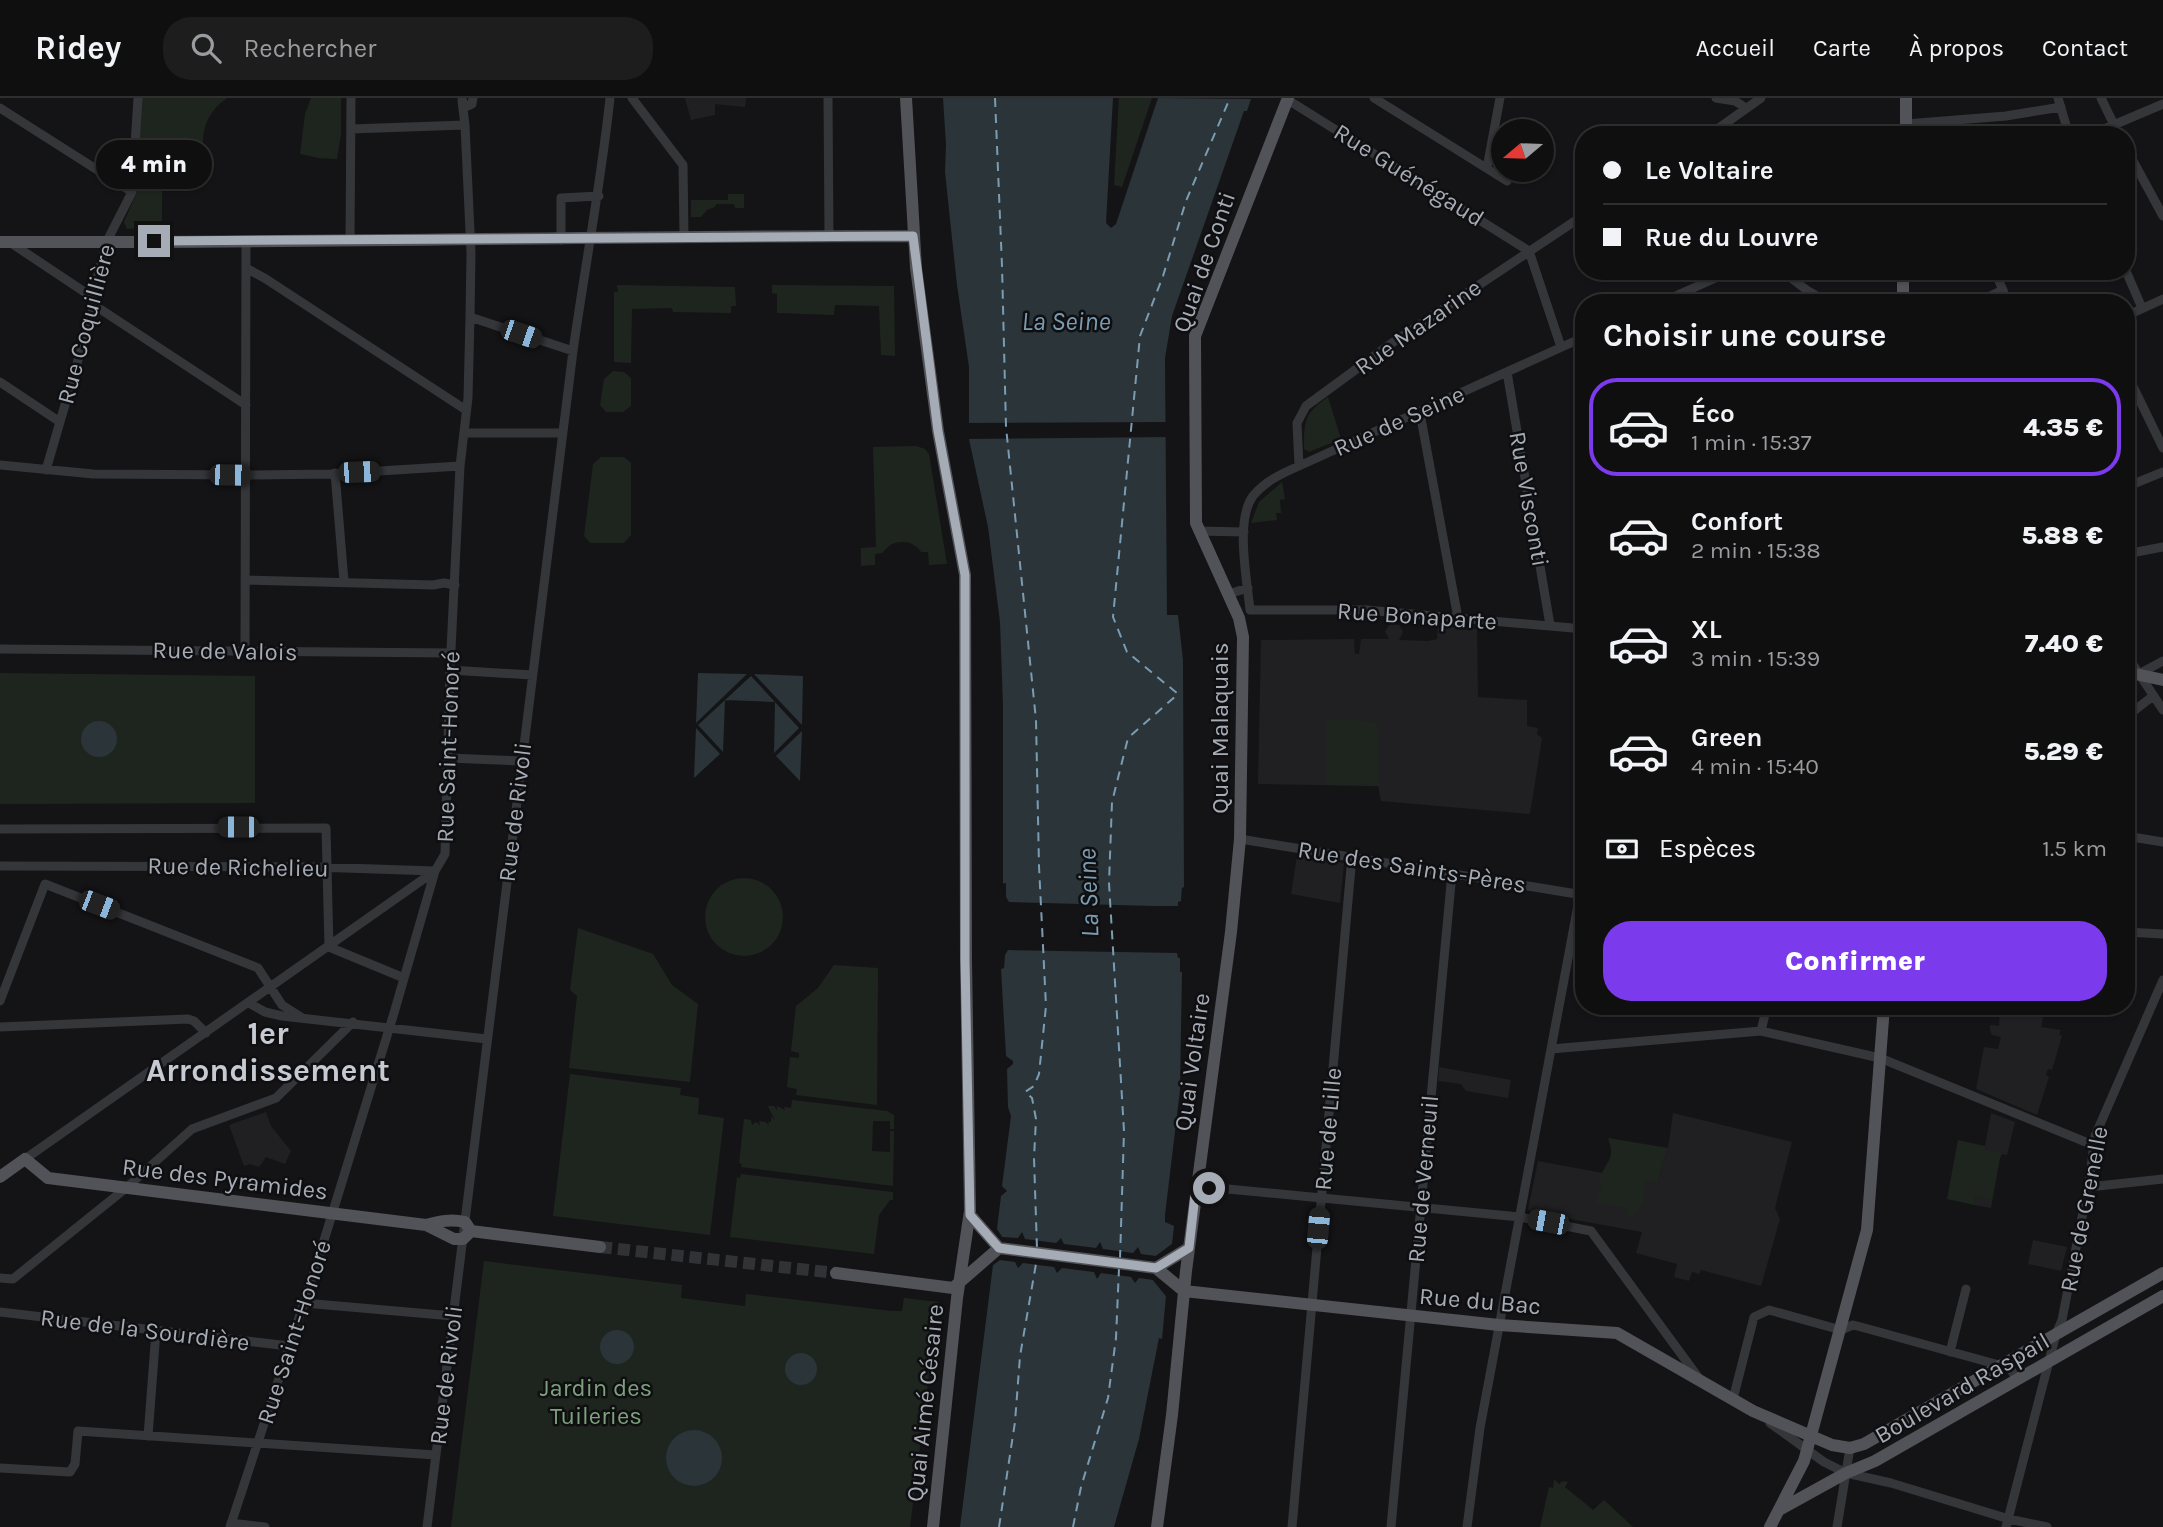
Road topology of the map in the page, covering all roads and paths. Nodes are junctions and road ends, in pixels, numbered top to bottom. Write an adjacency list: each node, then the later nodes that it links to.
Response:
1 (138, 98): 31 (street, Rue Coquillière)
2 (351, 98): 27 (street)
3 (473, 98): 14 (street)
4 (610, 98): 32 (street, Rue de Rivoli)
5 (632, 98): 37 (street)
6 (828, 98): 35 (street)
7 (906, 98): 36 (main road, Quai Aimé Césaire)
8 (1374, 98): 29 (street)
9 (1500, 98): 29 (street)
10 (1716, 98): 16 (street)
11 (1761, 98): 16 (street)
12 (1906, 98): 22 (main road)
13 (2101, 98): 25 (street)
14 (462, 99): 20 (street, Rue Saint-Honoré)
15 (1288, 99): 45 (street, Rue Guénégaud); 84 (main road, Quai de Conti)
16 (1746, 103): 21 (street)
17 (2060, 103): 23 (street); 24 (street)
18 (2163, 104): 26 (street)
19 (0, 108): 31 (street)
20 (465, 125): 27 (street); 42 (street, Rue Saint-Honoré)
21 (1719, 126)
22 (1906, 126)
23 (1929, 126)
24 (2066, 126)
25 (2114, 126)
26 (2123, 126)
27 (351, 129): 41 (street)
28 (2135, 165): 33 (street)
29 (1487, 168): 30 (street)
30 (1491, 171)
31 (132, 192): 40 (street, Rue Coquillière)
32 (599, 196): 38 (street, Rue de Rivoli); 39 (street)
33 (2163, 216)
34 (1575, 221): 45 (street, Rue Mazarine)
35 (829, 236): 36 (main road); 37 (main road)
36 (913, 236): 152 (main road, Quai Aimé Césaire)
37 (684, 237): 38 (main road)
38 (594, 239): 39 (main road); 65 (street, Rue de Rivoli)
39 (561, 240): 42 (main road)
40 (107, 241): 43 (main road); 44 (main road); 59 (street, Rue Coquillière)
41 (350, 241): 42 (main road); 44 (main road)
42 (470, 241): 62 (street, Rue Saint-Honoré)
43 (5, 242): 59 (street)
44 (246, 242): 46 (street)
45 (1529, 251): 64 (street); 78 (street, Rue Mazarine)
46 (246, 268): 69 (street); 70 (street)
47 (1713, 280): 53 (street)
48 (1794, 280): 52 (street)
49 (1999, 280): 51 (street)
50 (2130, 280): 60 (street)
51 (2003, 290): 56 (street); 57 (street)
52 (1808, 291): 54 (street); 55 (street)
53 (1684, 294)
54 (1806, 294)
55 (1813, 294)
56 (1994, 294)
57 (2005, 294)
58 (2163, 299): 60 (street)
59 (93, 301): 69 (street); 72 (street, Rue Coquillière)
60 (2142, 309): 61 (street)
61 (2135, 312)
62 (470, 317): 65 (street); 70 (street, Rue Saint-Honoré)
63 (1575, 341): 64 (street, Rue de Seine)
64 (1561, 347): 66 (street, Rue de Seine)
65 (573, 351): 74 (street, Rue de Rivoli)
66 (1507, 372): 71 (street, Rue de Seine); 95 (street, Rue Visconti)
67 (0, 382): 72 (street)
68 (2135, 399): 75 (street)
69 (246, 405): 82 (street)
70 (466, 410): 73 (street, Rue Saint-Honoré)
71 (1420, 412): 78 (street, Rue de Seine); 94 (street)
72 (60, 422): 79 (street, Rue Coquillière)
73 (465, 433): 74 (street); 77 (street, Rue Saint-Honoré)
74 (563, 433): 104 (street, Rue de Rivoli)
75 (2163, 449)
76 (0, 465): 79 (street)
77 (460, 466): 81 (street); 90 (street, Rue Saint-Honoré)
78 (1299, 466): 85 (street, Rue de Seine)
79 (46, 470): 82 (street)
80 (2163, 472): 83 (street)
81 (335, 473): 82 (street); 89 (street)
82 (246, 475): 88 (street)
83 (2135, 483)
84 (1198, 531): 85 (street); 92 (main road, Quai Malaquais)
85 (1244, 532): 91 (street, Quai Malaquais)
86 (2163, 547): 87 (street)
87 (2135, 552)
88 (246, 580): 89 (street); 98 (street)
89 (344, 581): 90 (street)
90 (455, 585): 99 (street, Rue Saint-Honoré)
91 (1248, 588): 92 (street); 93 (street, Quai Malaquais)
92 (1228, 594): 93 (main road, Quai Malaquais)
93 (1244, 614): 94 (street, Rue Bonaparte); 114 (main road, Quai Malaquais)
94 (1458, 618): 95 (street, Rue Bonaparte)
95 (1550, 625): 96 (street, Rue Bonaparte)
96 (1575, 628)
97 (0, 649): 98 (street, Rue de Valois)
98 (245, 651): 99 (street, Rue de Valois)
99 (451, 653): 101 (street, Rue Saint-Honoré)
100 (2163, 661): 102 (street)
101 (450, 670): 104 (street); 110 (street, Rue Saint-Honoré)
102 (2135, 672)
103 (2135, 673): 106 (main road)
104 (532, 675): 111 (street, Rue de Rivoli)
105 (2135, 675): 107 (street)
106 (2163, 680)
107 (2153, 696): 108 (street); 109 (street)
108 (2135, 710)
109 (2163, 710)
110 (447, 758): 111 (street); 119 (street, Rue Saint-Honoré)
111 (521, 761): 139 (street, Rue de Rivoli)
112 (0, 829): 118 (street)
113 (2135, 837): 115 (street)
114 (1240, 839): 116 (street, Rue des Saints-Pères); 146 (main road, Quai Voltaire)
115 (2163, 842)
116 (1352, 856): 120 (street, Rue des Saints-Pères); 149 (street, Rue de Lille)
117 (0, 866): 118 (street, Rue de Richelieu)
118 (326, 867): 119 (street, Rue de Richelieu); 125 (street)
119 (435, 872): 125 (street); 126 (street, Rue Saint-Honoré)
120 (1452, 873): 121 (street, Rue des Saints-Pères); 150 (street, Rue de Verneuil)
121 (1575, 894)
122 (1575, 930): 140 (street)
123 (2135, 932): 124 (street)
124 (2163, 934)
125 (330, 947): 126 (street); 128 (street)
126 (404, 978): 136 (street, Rue Saint-Honoré)
127 (2163, 980): 142 (street, Rue de Grenelle)
128 (271, 988): 129 (street); 130 (street); 133 (street)
129 (0, 1001)
130 (249, 1003): 133 (street); 138 (street)
131 (1765, 1015): 137 (street)
132 (1883, 1015): 141 (main road)
133 (301, 1017): 134 (street)
134 (352, 1022): 136 (street); 148 (street)
135 (0, 1027): 138 (street)
136 (390, 1027): 139 (street); 151 (street, Rue Saint-Honoré)
137 (1761, 1031): 140 (street); 141 (street)
138 (206, 1033): 143 (street)
139 (487, 1039): 154 (street, Rue de Rivoli)
140 (1551, 1049): 153 (street)
141 (1880, 1058): 142 (street); 172 (main road)
142 (2094, 1145): 147 (street, Rue de Grenelle)
143 (25, 1159): 144 (main road); 148 (main road, Rue des Pyramides)
144 (1, 1175)
145 (2163, 1179): 147 (street)
146 (1196, 1186): 149 (street); 157 (main road, Quai Voltaire)
147 (2088, 1187): 174 (street, Rue de Grenelle)
148 (126, 1188): 151 (main road, Rue des Pyramides); 161 (street)
149 (1322, 1198): 150 (street); 167 (street, Rue de Lille)
150 (1420, 1208): 153 (street); 170 (street, Rue de Verneuil)
151 (332, 1214): 154 (main road, Rue des Pyramides); 166 (street, Rue Saint-Honoré)
152 (970, 1215): 156 (main road); 162 (main road, Quai Aimé Césaire)
153 (1520, 1217): 171 (street); 179 (street)
154 (467, 1231): 155 (main road, Rue des Pyramides); 169 (street, Rue de Rivoli)
155 (600, 1247)
156 (999, 1248): 158 (main road); 162 (main road)
157 (1189, 1248): 158 (main road); 164 (main road, Quai Voltaire)
158 (1156, 1268): 164 (main road)
159 (836, 1273): 162 (main road)
160 (2163, 1273): 174 (main road, Boulevard Raspail)
161 (0, 1278)
162 (959, 1283): 196 (main road, Quai Aimé Césaire)
163 (1966, 1289): 176 (street)
164 (1184, 1291): 167 (main road, Rue du Bac); 197 (main road, Quai Voltaire)
165 (2163, 1296): 177 (main road, Boulevard Raspail)
166 (304, 1303): 169 (street); 175 (street, Rue Saint-Honoré)
167 (1312, 1305): 170 (main road, Rue du Bac); 198 (street, Rue de Lille)
168 (0, 1312): 173 (street, Rue de la Sourdière)
169 (453, 1316): 188 (street, Rue de Rivoli)
170 (1411, 1316): 171 (main road, Rue du Bac); 199 (street, Rue de Verneuil)
171 (1499, 1325): 179 (main road, Rue du Bac); 200 (street)
172 (1841, 1330): 176 (street); 181 (street); 184 (main road)
173 (156, 1331): 175 (street, Rue de la Sourdière); 183 (street)
174 (2056, 1334): 177 (street, Rue de Grenelle); 178 (main road, Boulevard Raspail)
175 (289, 1346): 185 (street, Rue Saint-Honoré)
176 (1950, 1352): 178 (street)
177 (2049, 1362): 180 (main road, Boulevard Raspail); 192 (street, Rue de Grenelle)
178 (2000, 1366): 180 (street); 186 (main road, Boulevard Raspail)
179 (1699, 1378): 181 (main road, Rue du Bac)
180 (2017, 1380): 190 (main road, Boulevard Raspail)
181 (1733, 1399): 182 (main road, Rue du Bac)
182 (1753, 1410): 184 (main road, Rue du Bac); 187 (street, Rue du Bac)
183 (148, 1436): 185 (street); 189 (street)
184 (1811, 1436): 186 (main road, Boulevard Raspail); 187 (main road)
185 (258, 1443): 188 (street); 193 (street, Rue Saint-Honoré)
186 (1850, 1448): 190 (street)
187 (1807, 1450): 190 (street, Rue du Bac); 191 (main road)
188 (436, 1455): 195 (street, Rue de Rivoli)
189 (0, 1468)
190 (1846, 1473): 191 (main road, Boulevard Raspail); 192 (street, Rue du Bac); 202 (street)
191 (1779, 1510): 201 (main road)
192 (2008, 1523): 203 (street, Rue du Bac)
193 (231, 1525): 194 (street)
194 (265, 1527)
195 (427, 1527)
196 (933, 1527)
197 (1157, 1527)
198 (1292, 1527)
199 (1391, 1527)
200 (1467, 1527)
201 (1770, 1527)
202 (1837, 1527)
203 (2047, 1527)

